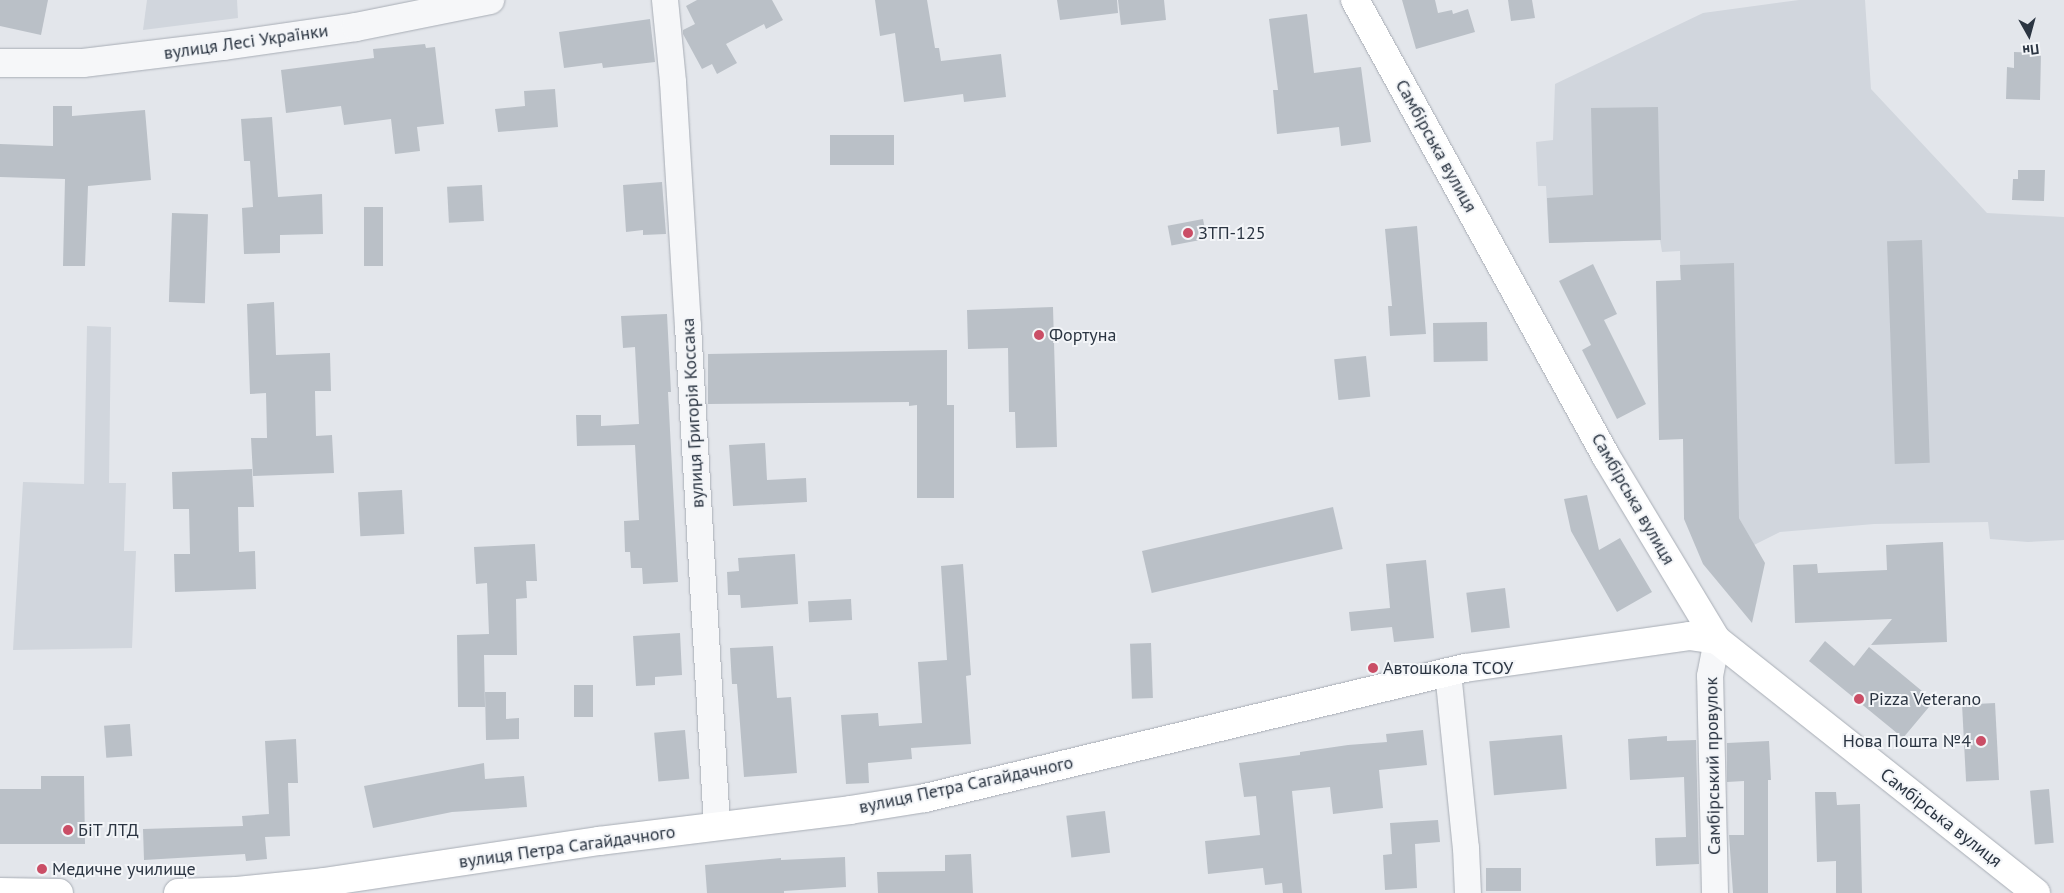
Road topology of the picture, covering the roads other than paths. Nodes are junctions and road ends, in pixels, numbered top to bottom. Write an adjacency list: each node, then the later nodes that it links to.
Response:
1 (490, 0): 4 (street, вулиця Лесі Українки)
2 (665, 0): 7 (street, вулиця Григорія Коссака)
3 (1355, 0): 5 (main road, Самбірська вулиця)
4 (0, 63)
5 (1717, 640): 6 (main road, вулиця Петра Сагайдачного); 12 (street, Самбірський провулок); 13 (main road, Самбірська вулиця)
6 (1448, 672): 7 (main road, вулиця Петра Сагайдачного); 11 (street)
7 (717, 826): 10 (main road, вулиця Петра Сагайдачного)
8 (0, 892): 9 (main road)
9 (59, 893)
10 (178, 893)
11 (1468, 893)
12 (1715, 893)
13 (2036, 893)

